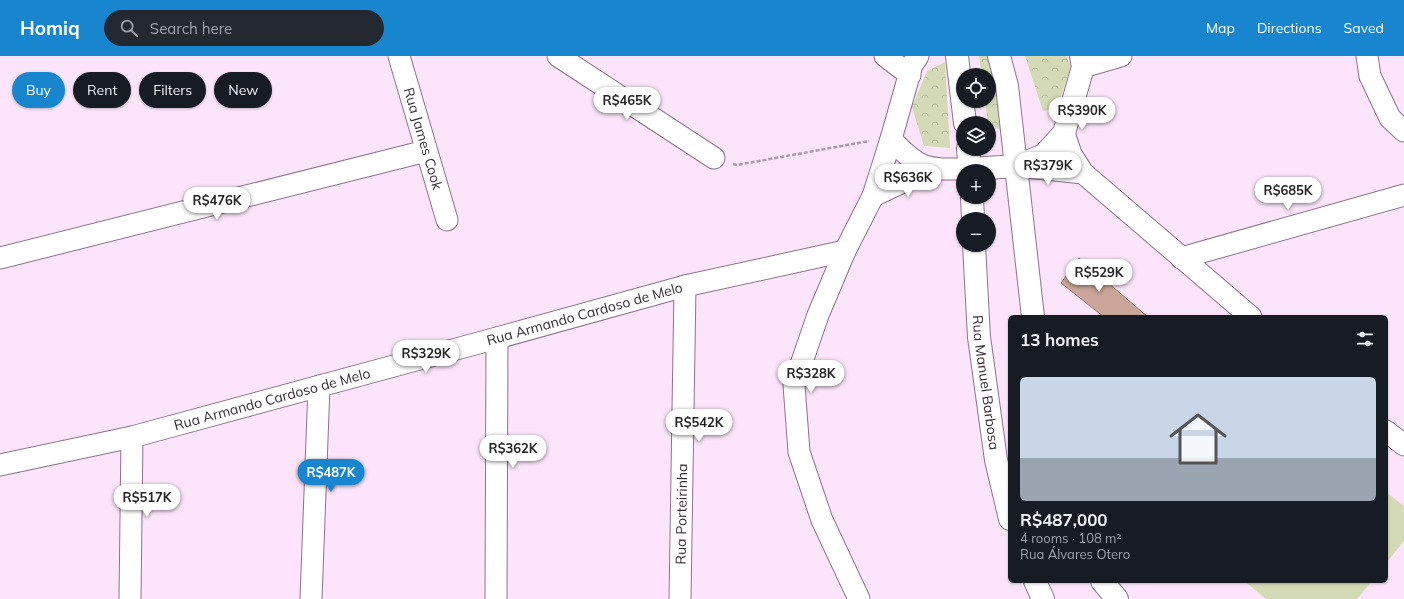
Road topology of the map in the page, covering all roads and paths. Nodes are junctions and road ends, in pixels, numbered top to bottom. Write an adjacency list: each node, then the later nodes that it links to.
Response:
1 (399, 56): 15 (street, Rua James Cook)
2 (558, 56): 16 (street)
3 (886, 56): 10 (street)
4 (918, 56): 10 (street)
5 (957, 56): 11 (main road)
6 (999, 56): 18 (main road)
7 (1121, 56): 9 (street)
8 (1367, 56): 12 (street)
9 (1082, 62): 13 (main road)
10 (910, 75): 14 (street)
11 (964, 116)
12 (1404, 131)
13 (1064, 133): 18 (main road); 20 (street)
14 (892, 139): 16 (path); 19 (street); 22 (street)
15 (426, 151): 23 (street, Rua James Cook); 26 (street)
16 (714, 158)
17 (970, 163): 18 (main road); 19 (street)
18 (1017, 166): 20 (street); 29 (main road)
19 (930, 169): 22 (street)
20 (1083, 173): 27 (street)
21 (1404, 195): 27 (street)
22 (873, 196): 24 (street)
23 (447, 220)
24 (845, 251): 28 (street, Rua Armando Cardoso de Melo); 38 (street)
25 (974, 252): 35 (main road, Rua Manuel Barbosa)
26 (0, 258)
27 (1181, 258): 30 (street)
28 (685, 286): 31 (street, Rua Armando Cardoso de Melo); 42 (street, Rua Porteirinha)
29 (1033, 315)
30 (1249, 315)
31 (497, 338): 32 (street, Rua Armando Cardoso de Melo); 41 (street)
32 (319, 386): 33 (street, Rua Armando Cardoso de Melo); 40 (street)
33 (132, 436): 34 (street, Rua Armando Cardoso de Melo); 39 (street)
34 (0, 465)
35 (1008, 511)
36 (1036, 583): 43 (main road)
37 (1104, 583): 44 (main road)
38 (857, 598)
39 (130, 599)
40 (311, 599)
41 (496, 599)
42 (680, 599)
43 (1043, 599)
44 (1117, 599)

